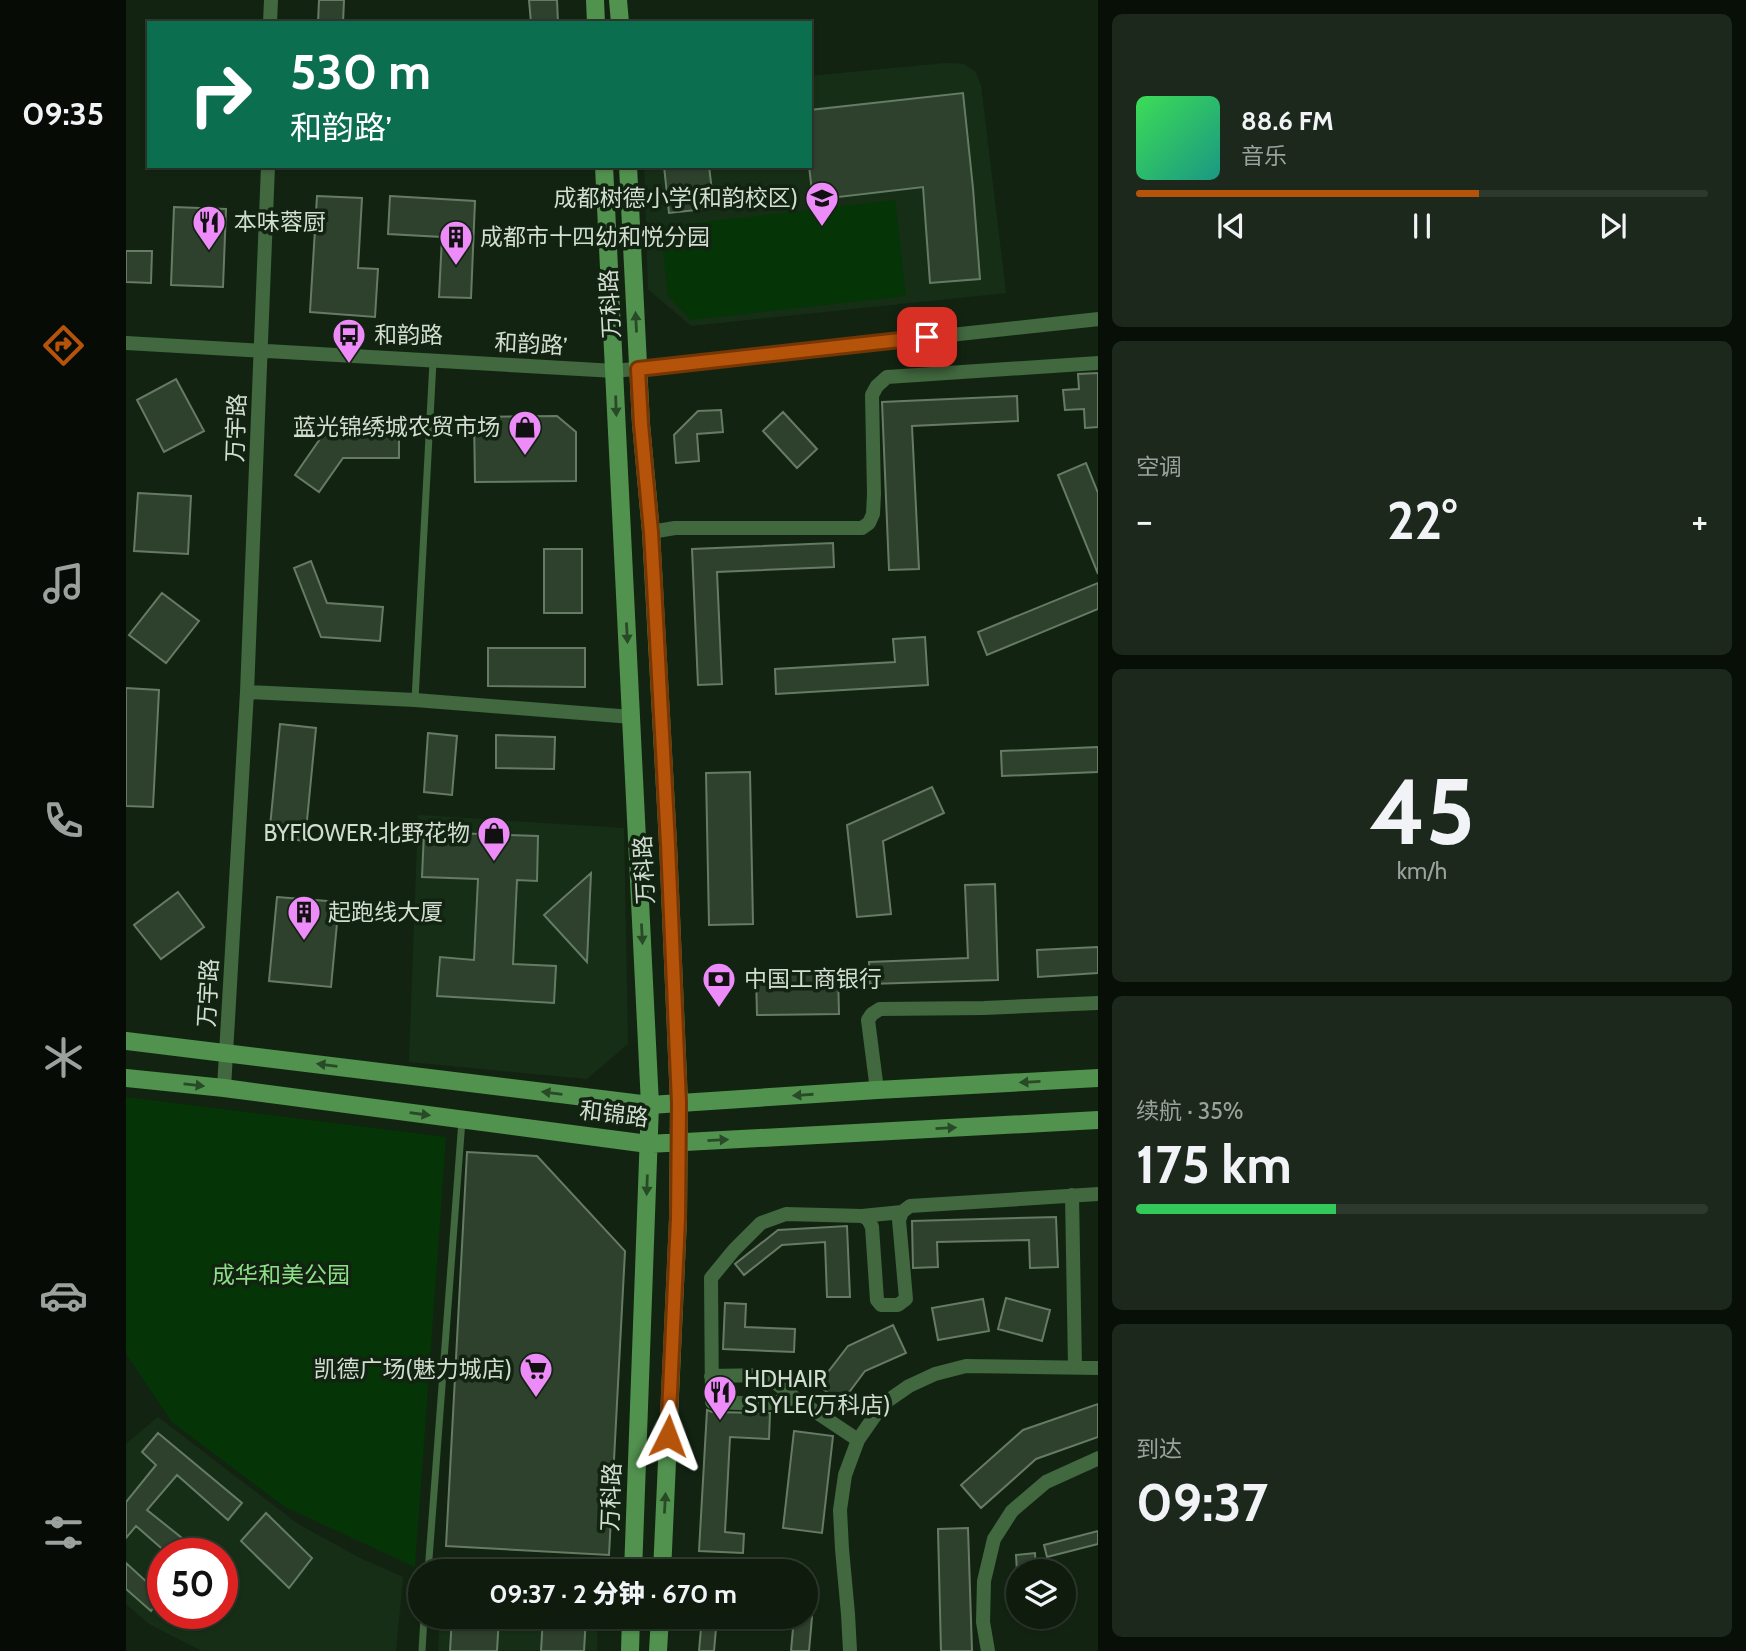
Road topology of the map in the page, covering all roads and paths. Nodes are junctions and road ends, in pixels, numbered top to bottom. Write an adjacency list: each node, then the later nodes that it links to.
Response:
1 (273, 0): 4 (street)
2 (595, 0): 5 (main road)
3 (618, 0): 6 (main road)
4 (272, 21)
5 (596, 21)
6 (620, 21)
7 (263, 168): 13 (street, 万宇路)
8 (268, 168): 13 (street, 万宇路)
9 (604, 168): 17 (main road, 万科路)
10 (628, 168): 16 (main road, 万科路, one-way to 10)
11 (1098, 319): 16 (street, 和韵路’)
12 (126, 342): 13 (street, 和韵路’)
13 (258, 350): 14 (street, 和韵路’); 19 (street, 万宇路)
14 (433, 361): 17 (street, 和韵路’); 20 (lane)
15 (1098, 363): 18 (street)
16 (638, 369): 17 (street, 和韵路’); 18 (main road, 万科路)
17 (615, 371): 21 (main road, 万科路, one-way to 21)
18 (651, 532): 29 (main road, 万科路)
19 (247, 692): 20 (street); 24 (street, 万宇路)
20 (415, 700): 21 (street)
21 (632, 717): 30 (main road, 万科路, one-way to 30)
22 (1098, 1003): 28 (street)
23 (126, 1041): 24 (main road)
24 (227, 1053): 27 (street, 万宇路); 30 (main road, one-way to 24)
25 (126, 1078): 27 (main road, 和锦路, one-way to 27)
26 (1098, 1078): 28 (main road, one-way to 28)
27 (224, 1088): 31 (main road, 和锦路, one-way to 31)
28 (877, 1090): 29 (main road, one-way to 29)
29 (679, 1103): 30 (main road); 33 (main road, 万科路)
30 (650, 1105): 34 (main road, 万科路)
31 (462, 1119): 34 (main road, 和锦路); 45 (lane)
32 (1098, 1120): 33 (main road, 和锦路, one-way to 32)
33 (678, 1142): 34 (main road, 和锦路); 47 (main road, 万科路, one-way to 33)
34 (648, 1144): 46 (main road, 万科路, one-way to 46)
35 (1098, 1194): 36 (street)
36 (1072, 1195): 37 (street); 39 (street)
37 (902, 1212): 38 (street); 38 (street)
38 (862, 1216): 41 (street)
39 (1075, 1367): 40 (street); 43 (street)
40 (1098, 1368)
41 (711, 1376): 42 (street); 42 (street)
42 (795, 1398): 43 (street)
43 (858, 1440): 54 (street)
44 (1098, 1458): 55 (street)
45 (429, 1559)
46 (633, 1559)
47 (663, 1559)
48 (423, 1629): 51 (lane)
49 (631, 1629): 52 (main road)
50 (659, 1629): 53 (main road)
51 (422, 1651)
52 (630, 1651)
53 (658, 1651)
54 (850, 1651)
55 (988, 1651)

